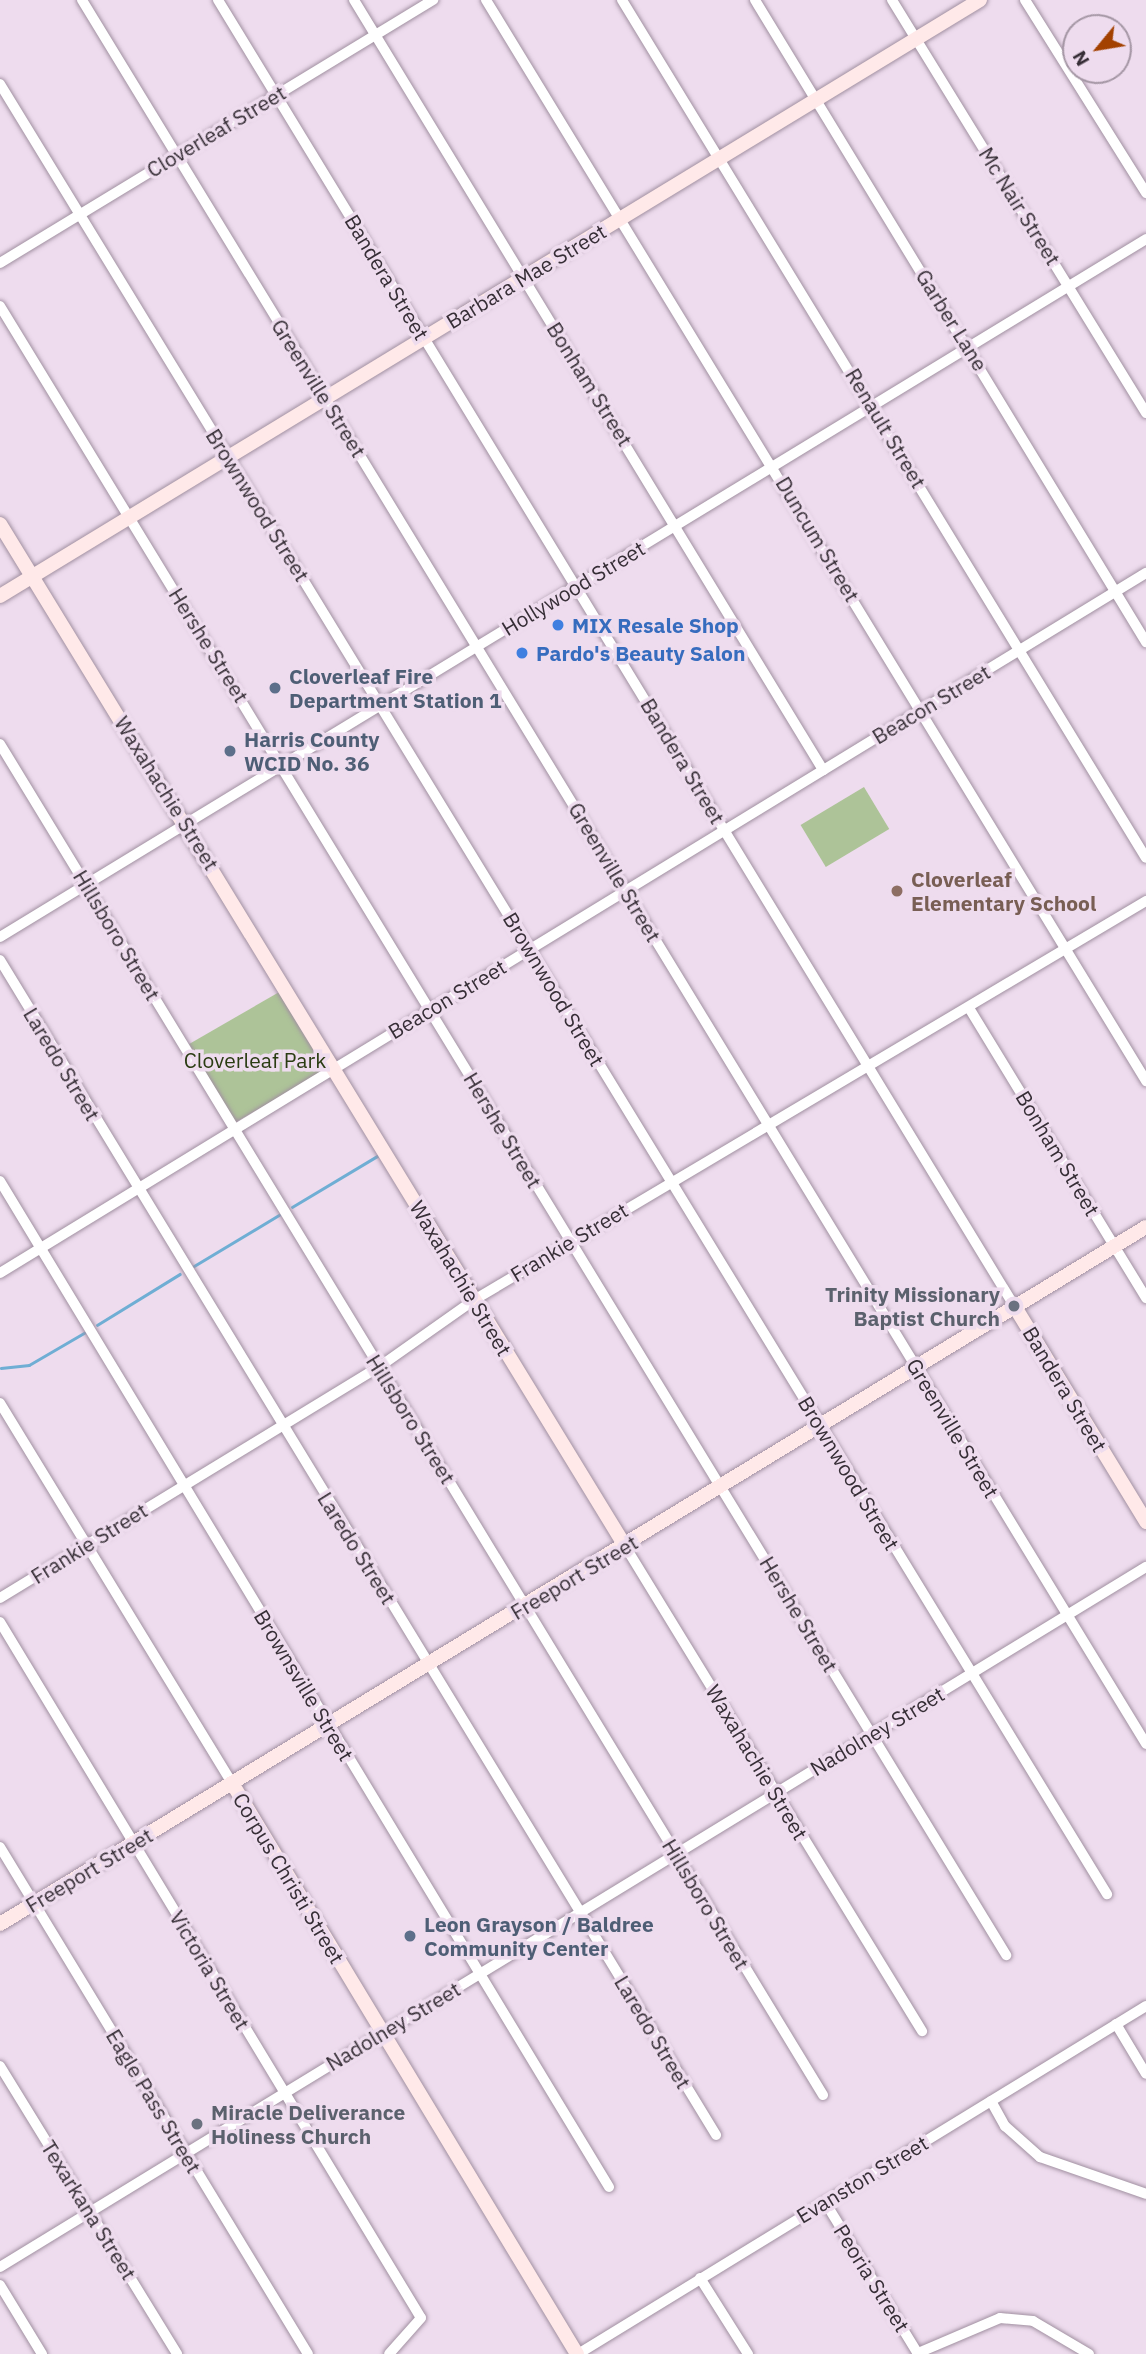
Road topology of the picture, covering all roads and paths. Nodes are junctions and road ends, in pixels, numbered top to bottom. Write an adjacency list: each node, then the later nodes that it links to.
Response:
1 (82, 0): 16 (street, Greenville Street)
2 (218, 0): 14 (street, Bandera Street)
3 (354, 0): 11 (street, Bonham Street)
4 (433, 0): 11 (street, Cloverleaf Street)
5 (486, 0): 20 (street, Duncum Street)
6 (622, 0): 17 (street, Renault Street)
7 (755, 0): 15 (street, Garber Lane)
8 (892, 0): 12 (street, Mc Nair Street)
9 (980, 0): 12 (street, Barbara Mae Street)
10 (1025, 0): 18 (street)
11 (375, 35): 14 (street, Cloverleaf Street); 23 (street, Bonham Street)
12 (916, 39): 15 (street, Barbara Mae Street); 24 (street, Mc Nair Street)
13 (0, 84): 19 (street, Brownwood Street)
14 (276, 95): 16 (street, Cloverleaf Street); 26 (street, Bandera Street)
15 (816, 100): 17 (street, Barbara Mae Street); 27 (street, Garber Lane)
16 (177, 155): 19 (street, Cloverleaf Street); 28 (street, Greenville Street)
17 (719, 159): 20 (street, Barbara Mae Street); 29 (street, Renault Street)
18 (1146, 193)
19 (80, 214): 22 (street, Cloverleaf Street); 31 (street, Brownwood Street)
20 (620, 219): 23 (street, Barbara Mae Street); 32 (street, Duncum Street)
21 (1146, 239): 24 (street, Hollywood Street)
22 (0, 263)
23 (523, 278): 26 (street, Barbara Mae Street); 35 (street, Bonham Street)
24 (1070, 285): 27 (street, Hollywood Street); 30 (street, Mc Nair Street)
25 (0, 306): 33 (street, Hershe Street)
26 (424, 338): 28 (street, Barbara Mae Street); 38 (street, Bandera Street)
27 (970, 346): 29 (street, Hollywood Street); 39 (street, Garber Lane)
28 (325, 398): 31 (street, Barbara Mae Street); 42 (street, Greenville Street)
29 (873, 405): 32 (street, Hollywood Street); 43 (street, Renault Street)
30 (1146, 413)
31 (228, 458): 33 (street, Barbara Mae Street); 44 (street, Brownwood Street)
32 (774, 465): 35 (street, Hollywood Street); 45 (street, Duncum Street)
33 (129, 518): 37 (street, Barbara Mae Street); 47 (street, Hershe Street)
34 (0, 524): 37 (street, Waxahachie Street)
35 (677, 524): 38 (street, Hollywood Street); 48 (street, Bonham Street)
36 (1146, 573): 39 (street, Beacon Street)
37 (32, 577): 40 (street, Barbara Mae Street); 49 (street, Waxahachie Street)
38 (578, 584): 42 (street, Hollywood Street); 50 (street, Bandera Street)
39 (1115, 592): 41 (street, Garber Lane); 43 (street, Beacon Street)
40 (0, 596)
41 (1146, 642)
42 (480, 645): 44 (street, Hollywood Street); 53 (street, Greenville Street)
43 (1019, 651): 45 (street, Beacon Street); 51 (street, Renault Street)
44 (383, 704): 47 (street, Hollywood Street); 57 (street, Brownwood Street)
45 (920, 711): 48 (street, Beacon Street); 56 (street, Duncum Street)
46 (0, 744): 52 (street, Hillsboro Street)
47 (284, 764): 49 (street, Hollywood Street); 60 (street, Hershe Street)
48 (823, 770): 50 (street, Beacon Street)
49 (187, 823): 52 (street, Hollywood Street); 62 (street, Waxahachie Street)
50 (724, 831): 53 (street, Beacon Street); 61 (street, Bandera Street)
51 (1146, 858)
52 (87, 883): 55 (street, Hollywood Street); 65 (street, Hillsboro Street)
53 (626, 891): 57 (street, Beacon Street); 64 (street, Greenville Street)
54 (1146, 901): 56 (street, Frankie Street)
55 (0, 937)
56 (1067, 948): 59 (street, Frankie Street); 63 (street, Duncum Street)
57 (529, 950): 60 (street, Beacon Street); 67 (street, Brownwood Street)
58 (0, 960): 68 (street, Laredo Street)
59 (969, 1008): 61 (street, Frankie Street); 71 (street, Bonham Street)
60 (430, 1010): 62 (street, Beacon Street); 70 (street, Hershe Street)
61 (870, 1067): 64 (street, Frankie Street); 76 (street, Bandera Street)
62 (333, 1069): 65 (street, Beacon Street); 75 (street, Waxahachie Street)
63 (1146, 1081)
64 (767, 1122): 67 (street, Frankie Street); 77 (street, Greenville Street)
65 (234, 1130): 68 (street, Beacon Street); 78 (street, Hillsboro Street)
66 (0, 1181): 72 (street, Brownsville Street)
67 (670, 1181): 70 (street, Frankie Street); 80 (street, Brownwood Street)
68 (137, 1189): 72 (street, Beacon Street); 81 (street, Laredo Street)
69 (1146, 1227): 71 (street, Freeport Street)
70 (571, 1241): 75 (street, Frankie Street); 83 (street, Hershe Street)
71 (1114, 1245): 74 (street, Bonham Street); 76 (street, Freeport Street)
72 (41, 1248): 73 (street, Beacon Street); 82 (street, Brownsville Street)
73 (0, 1273)
74 (1146, 1298)
75 (474, 1300): 78 (street, Frankie Street); 86 (street, Waxahachie Street)
76 (1014, 1307): 77 (street, Freeport Street); 84 (street, Bandera Street)
77 (916, 1366): 80 (street, Freeport Street); 90 (street, Greenville Street)
78 (379, 1367): 81 (street, Frankie Street); 89 (street, Hillsboro Street)
79 (0, 1403): 85 (street, Corpus Christi Street)
80 (820, 1425): 83 (street, Freeport Street); 93 (street, Brownwood Street)
81 (282, 1426): 82 (street, Frankie Street); 92 (street, Laredo Street)
82 (186, 1483): 85 (street, Frankie Street); 94 (street, Brownsville Street)
83 (722, 1489): 86 (street, Freeport Street); 95 (street, Hershe Street)
84 (1146, 1522)
85 (87, 1545): 88 (street, Frankie Street); 97 (street, Corpus Christi Street)
86 (625, 1546): 89 (street, Freeport Street); 98 (street, Waxahachie Street)
87 (1146, 1567): 90 (street, Nadolney Street)
88 (0, 1598)
89 (527, 1605): 92 (street, Freeport Street); 101 (street, Hillsboro Street)
90 (1067, 1615): 93 (street, Nadolney Street); 96 (street, Greenville Street)
91 (0, 1622): 99 (street, Victoria Street)
92 (428, 1665): 94 (street, Freeport Street); 104 (street, Laredo Street)
93 (972, 1673): 95 (street, Nadolney Street); 102 (street, Brownwood Street)
94 (326, 1725): 97 (street, Freeport Street); 107 (street, Brownsville Street)
95 (872, 1734): 98 (street, Nadolney Street); 106 (street, Hershe Street)
96 (1146, 1744)
97 (232, 1783): 99 (street, Freeport Street); 111 (street, Corpus Christi Street)
98 (776, 1793): 101 (street, Nadolney Street); 110 (street, Waxahachie Street)
99 (134, 1843): 103 (street, Freeport Street); 114 (street, Victoria Street)
100 (0, 1847): 103 (street, Eagle Pass Street)
101 (676, 1854): 104 (street, Nadolney Street); 115 (street, Hillsboro Street)
102 (1107, 1894)
103 (34, 1903): 105 (street, Freeport Street); 118 (street, Eagle Pass Street)
104 (579, 1912): 107 (street, Nadolney Street); 117 (street, Laredo Street)
105 (0, 1924)
106 (1006, 1955)
107 (478, 1974): 111 (street, Nadolney Street); 119 (street, Brownsville Street)
108 (1146, 2006): 109 (street, Evanston Street)
109 (1116, 2024): 113 (street); 116 (street, Evanston Street)
110 (922, 2031)
111 (383, 2032): 114 (street, Nadolney Street); 131 (street, Corpus Christi Street)
112 (0, 2066): 122 (street, Texarkana Street)
113 (1146, 2074)
114 (283, 2092): 118 (street, Nadolney Street); 130 (street, Victoria Street)
115 (823, 2095)
116 (991, 2101): 120 (street); 121 (street, Evanston Street)
117 (716, 2135)
118 (186, 2152): 122 (street, Nadolney Street); 129 (street, Eagle Pass Street)
119 (609, 2188)
120 (1146, 2194)
121 (825, 2202): 124 (street, Evanston Street); 126 (street, Peoria Street)
122 (90, 2212): 123 (street, Nadolney Street); 128 (street, Texarkana Street)
123 (0, 2267)
124 (701, 2277): 131 (street, Evanston Street); 132 (street)
125 (0, 2285): 127 (street)
126 (918, 2353): 133 (street)
127 (42, 2354)
128 (177, 2354)
129 (309, 2354)
130 (389, 2354)
131 (578, 2354)
132 (748, 2354)
133 (1089, 2354)

